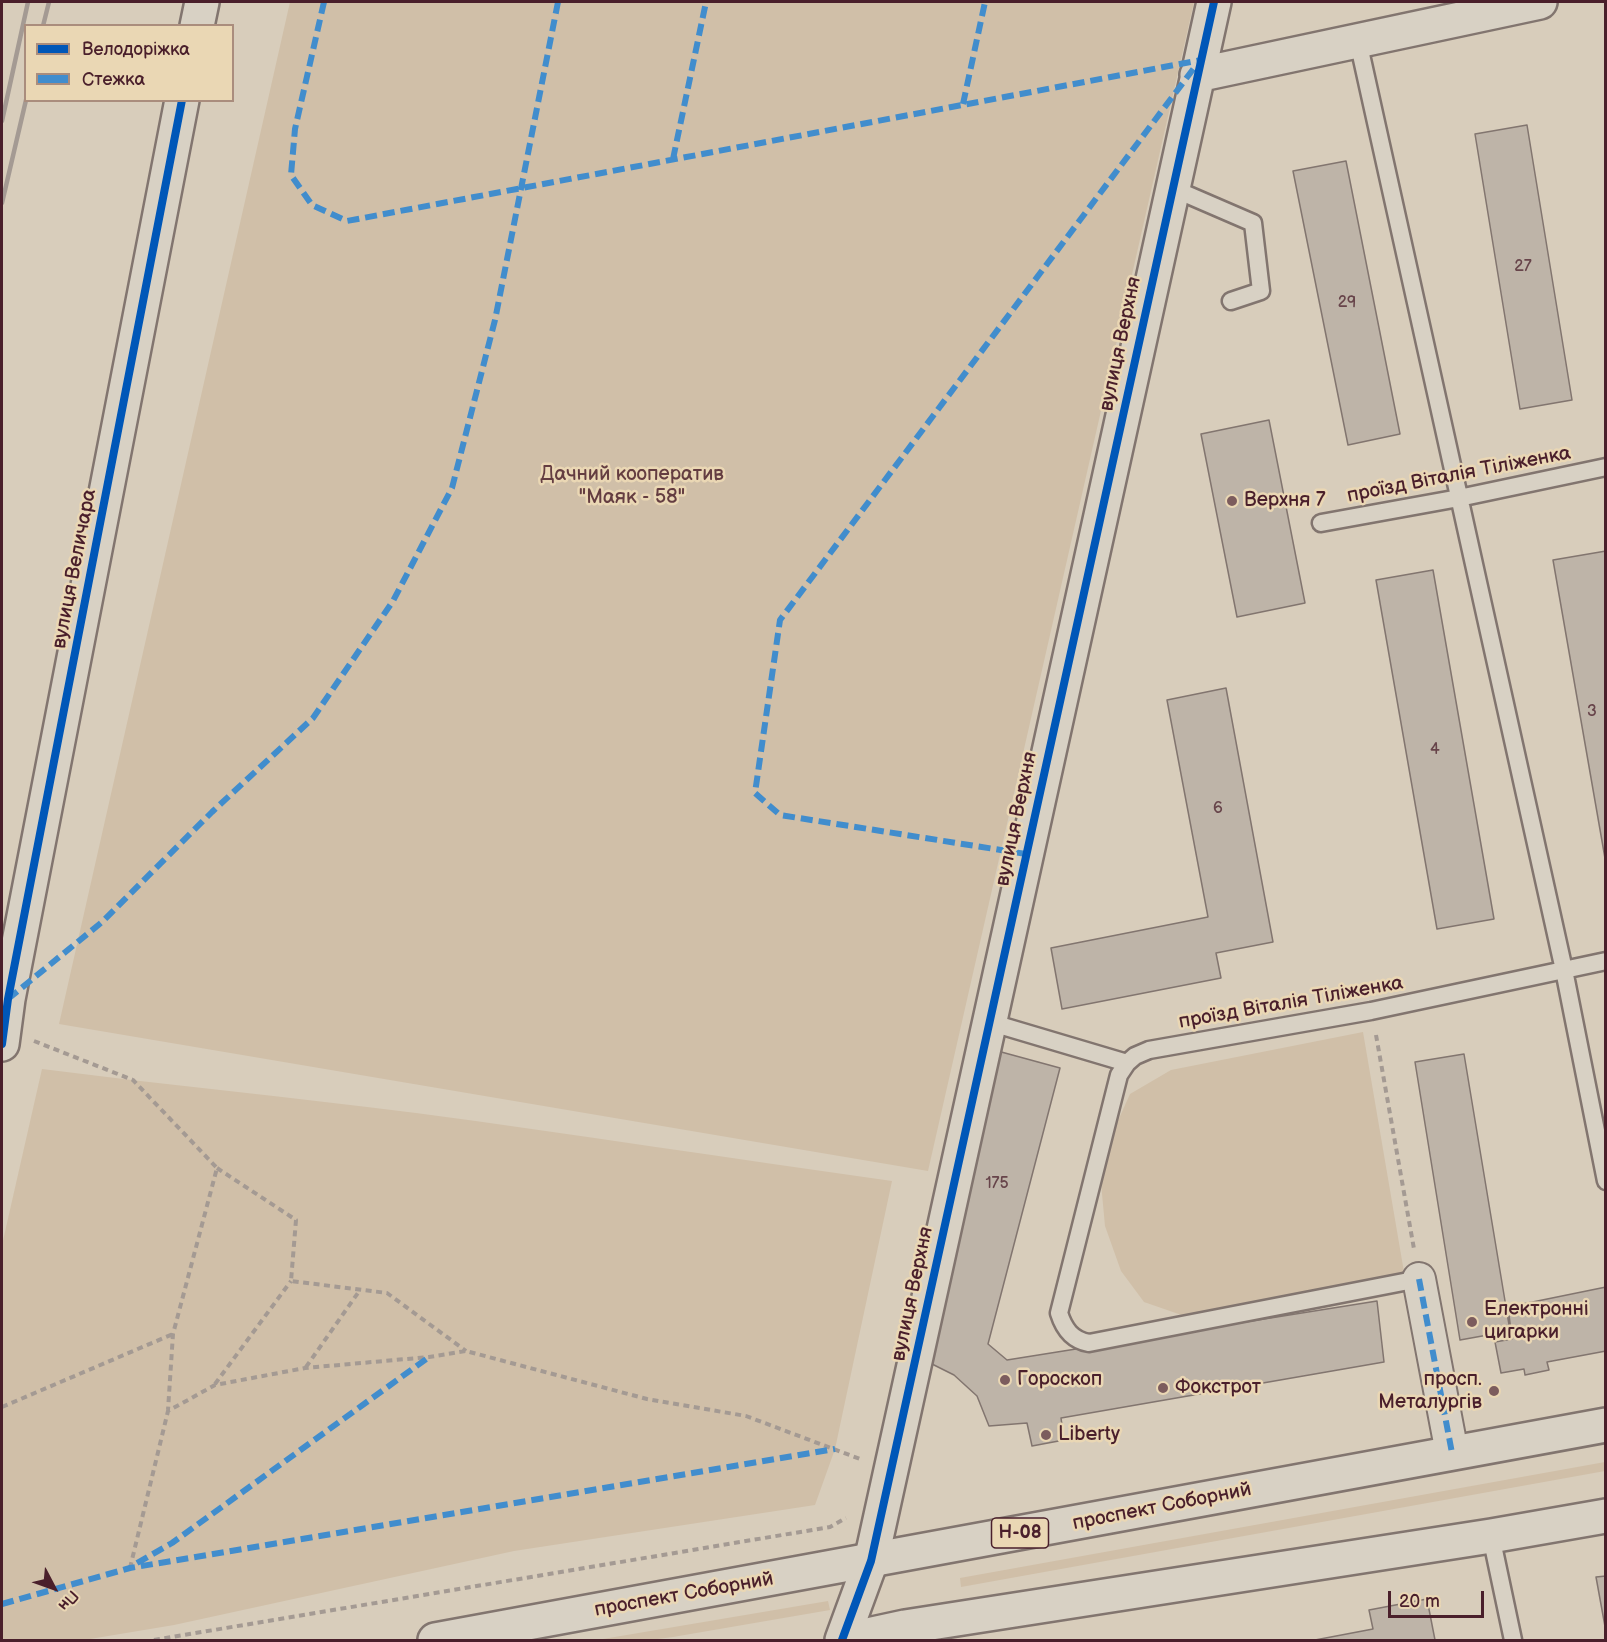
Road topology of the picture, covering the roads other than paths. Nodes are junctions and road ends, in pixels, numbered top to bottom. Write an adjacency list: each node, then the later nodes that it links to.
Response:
1 (202, 2): 4 (street)
2 (1214, 2): 6 (street, вулиця Верхня)
3 (1540, 2): 5 (street)
4 (197, 24)
5 (1358, 41): 6 (street); 11 (lane)
6 (1197, 75): 8 (street, вулиця Верхня)
7 (183, 102): 16 (street, вулиця Величара)
8 (1172, 188): 9 (lane); 15 (street, вулиця Верхня)
9 (1231, 302)
10 (1605, 467): 11 (lane, проїзд Віталія Тіліженка)
11 (1459, 498): 12 (lane, проїзд Віталія Тіліженка); 14 (lane)
12 (1321, 523)
13 (1605, 961): 14 (lane, проїзд Віталія Тіліженка)
14 (1564, 970): 17 (lane, проїзд Віталія Тіліженка); 18 (lane)
15 (989, 1022): 17 (lane); 24 (street, вулиця Верхня)
16 (3, 1037)
17 (1127, 1063): 19 (lane)
18 (1605, 1181)
19 (1419, 1280): 21 (street)
20 (1605, 1425): 21 (street, проспект Соборний / Н-08)
21 (1452, 1453): 24 (street, проспект Соборний / Н-08)
22 (1605, 1516): 23 (street)
23 (1491, 1536): 26 (street); 27 (lane)
24 (871, 1561): 25 (street, проспект Соборний / Н-08); 26 (street, вулиця Верхня)
25 (435, 1641)
26 (844, 1641)
27 (1513, 1641)

